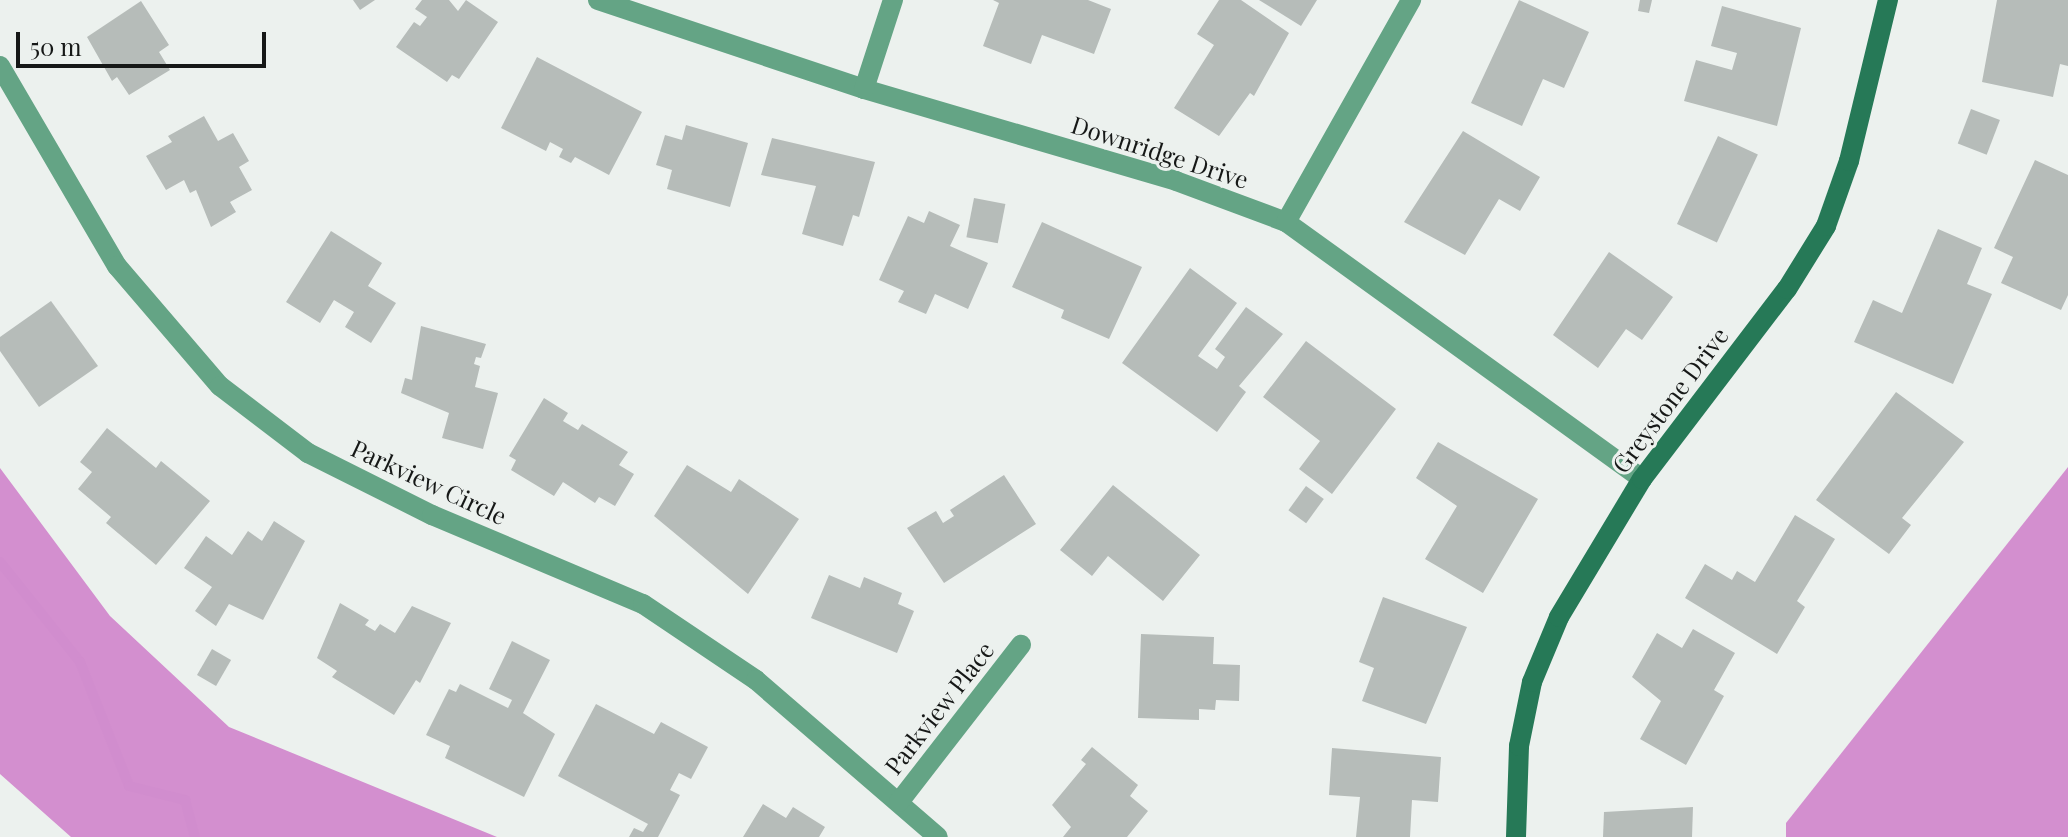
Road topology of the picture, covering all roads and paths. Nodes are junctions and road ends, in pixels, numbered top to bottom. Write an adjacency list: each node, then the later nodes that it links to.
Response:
1 (598, 0): 6 (street, Downridge Drive)
2 (893, 0): 6 (street)
3 (1411, 0): 7 (street)
4 (1888, 0): 8 (street, Greystone Drive)
5 (0, 66): 10 (street, Parkview Circle)
6 (864, 89): 7 (street, Downridge Drive)
7 (1286, 222): 8 (street, Downridge Drive)
8 (1642, 479): 12 (street, Greystone Drive)
9 (1021, 645): 10 (street, Parkview Place)
10 (899, 802): 11 (street, Parkview Circle)
11 (938, 837)
12 (1516, 837)

